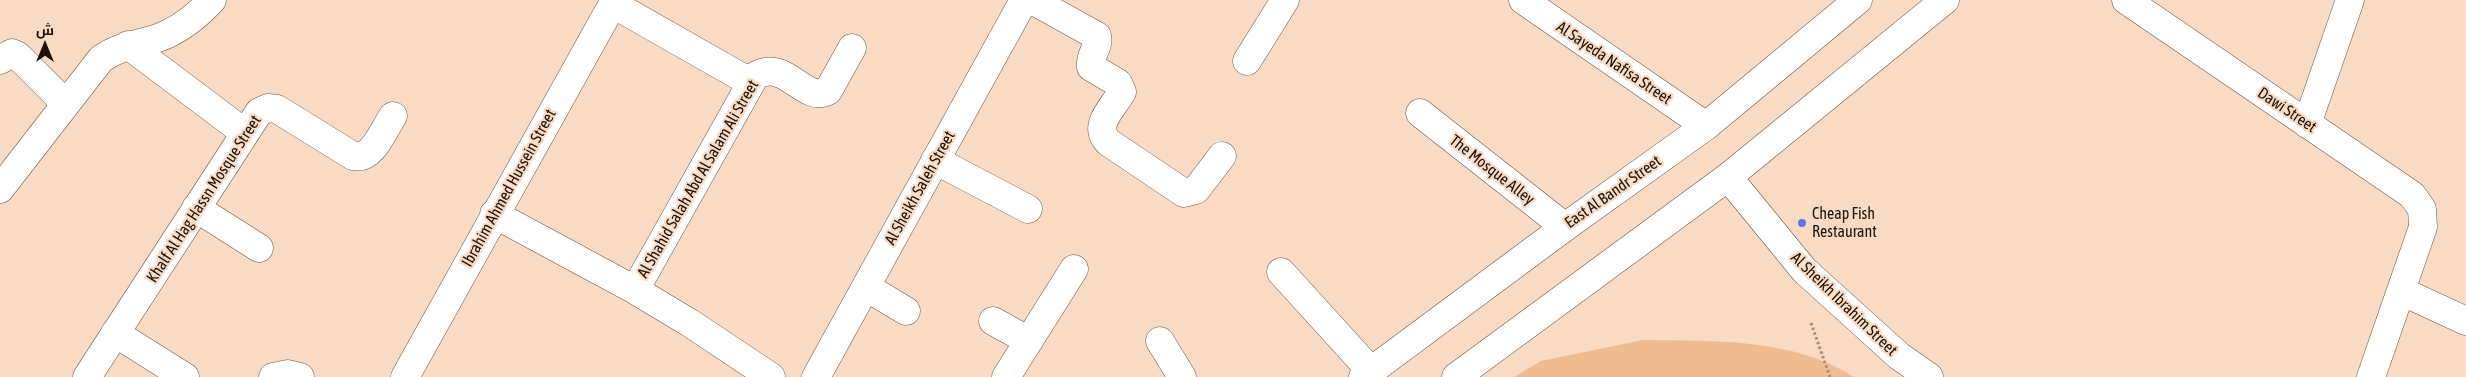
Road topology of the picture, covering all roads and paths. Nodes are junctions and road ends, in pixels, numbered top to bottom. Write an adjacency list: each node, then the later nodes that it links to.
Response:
1 (212, 0): 11 (street)
2 (1024, 0): 23 (street, Al Sheikh Saleh Street)
3 (1032, 0): 22 (street)
4 (1285, 0): 14 (street)
5 (1858, 0): 20 (street, East Al Bandr Street)
6 (1945, 0): 24 (street)
7 (2126, 0): 19 (street, Dawi Street)
8 (2350, 0): 19 (street)
9 (614, 2): 15 (street); 28 (street, Ibrahim Ahmed Hussein Street)
10 (1530, 2): 20 (street, Al Sayeda Nafisa Street)
11 (128, 44): 16 (street); 21 (street)
12 (852, 48): 15 (street, Al Shahid Salah Abd Al Salam Ali Street)
13 (0, 60): 16 (street)
14 (1247, 61)
15 (750, 82): 34 (street, Al Shahid Salah Abd Al Salam Ali Street)
16 (65, 103): 25 (street)
17 (1420, 113): 29 (street, The Mosque Alley)
18 (392, 116): 21 (street, Khalf Al Hag Hassn Mosque Street)
19 (2307, 124): 35 (street, Dawi Street)
20 (1706, 126): 29 (street, East Al Bandr Street)
21 (245, 133): 26 (street, Khalf Al Hag Hassn Mosque Street)
22 (1222, 156)
23 (935, 160): 27 (street); 33 (street, Al Sheikh Saleh Street)
24 (1728, 177): 51 (street); 52 (street, Al Sheikh Ibrahim Street)
25 (0, 189)
26 (196, 208): 30 (street); 39 (street, Khalf Al Hag Hassn Mosque Street)
27 (1028, 209)
28 (494, 214): 34 (street); 47 (street, Ibrahim Ahmed Hussein Street)
29 (1565, 227): 42 (street, East Al Bandr Street)
30 (259, 248)
31 (1074, 269): 41 (street)
32 (1281, 272): 42 (street)
33 (866, 287): 36 (street); 49 (street, Al Sheikh Saleh Street)
34 (634, 290): 48 (street)
35 (2400, 292): 38 (street); 53 (street, Dawi Street)
36 (906, 311)
37 (993, 321): 41 (street)
38 (2466, 321)
39 (115, 334): 43 (street, Khalf Al Hag Hassn Mosque Street); 44 (street)
40 (1160, 342): 50 (street)
41 (1020, 364)
42 (1367, 374)
43 (87, 377)
44 (185, 377)
45 (274, 377): 46 (street)
46 (300, 377)
47 (405, 377)
48 (771, 377)
49 (816, 377)
50 (1182, 377)
51 (1456, 377)
52 (1929, 377)
53 (2371, 377)

